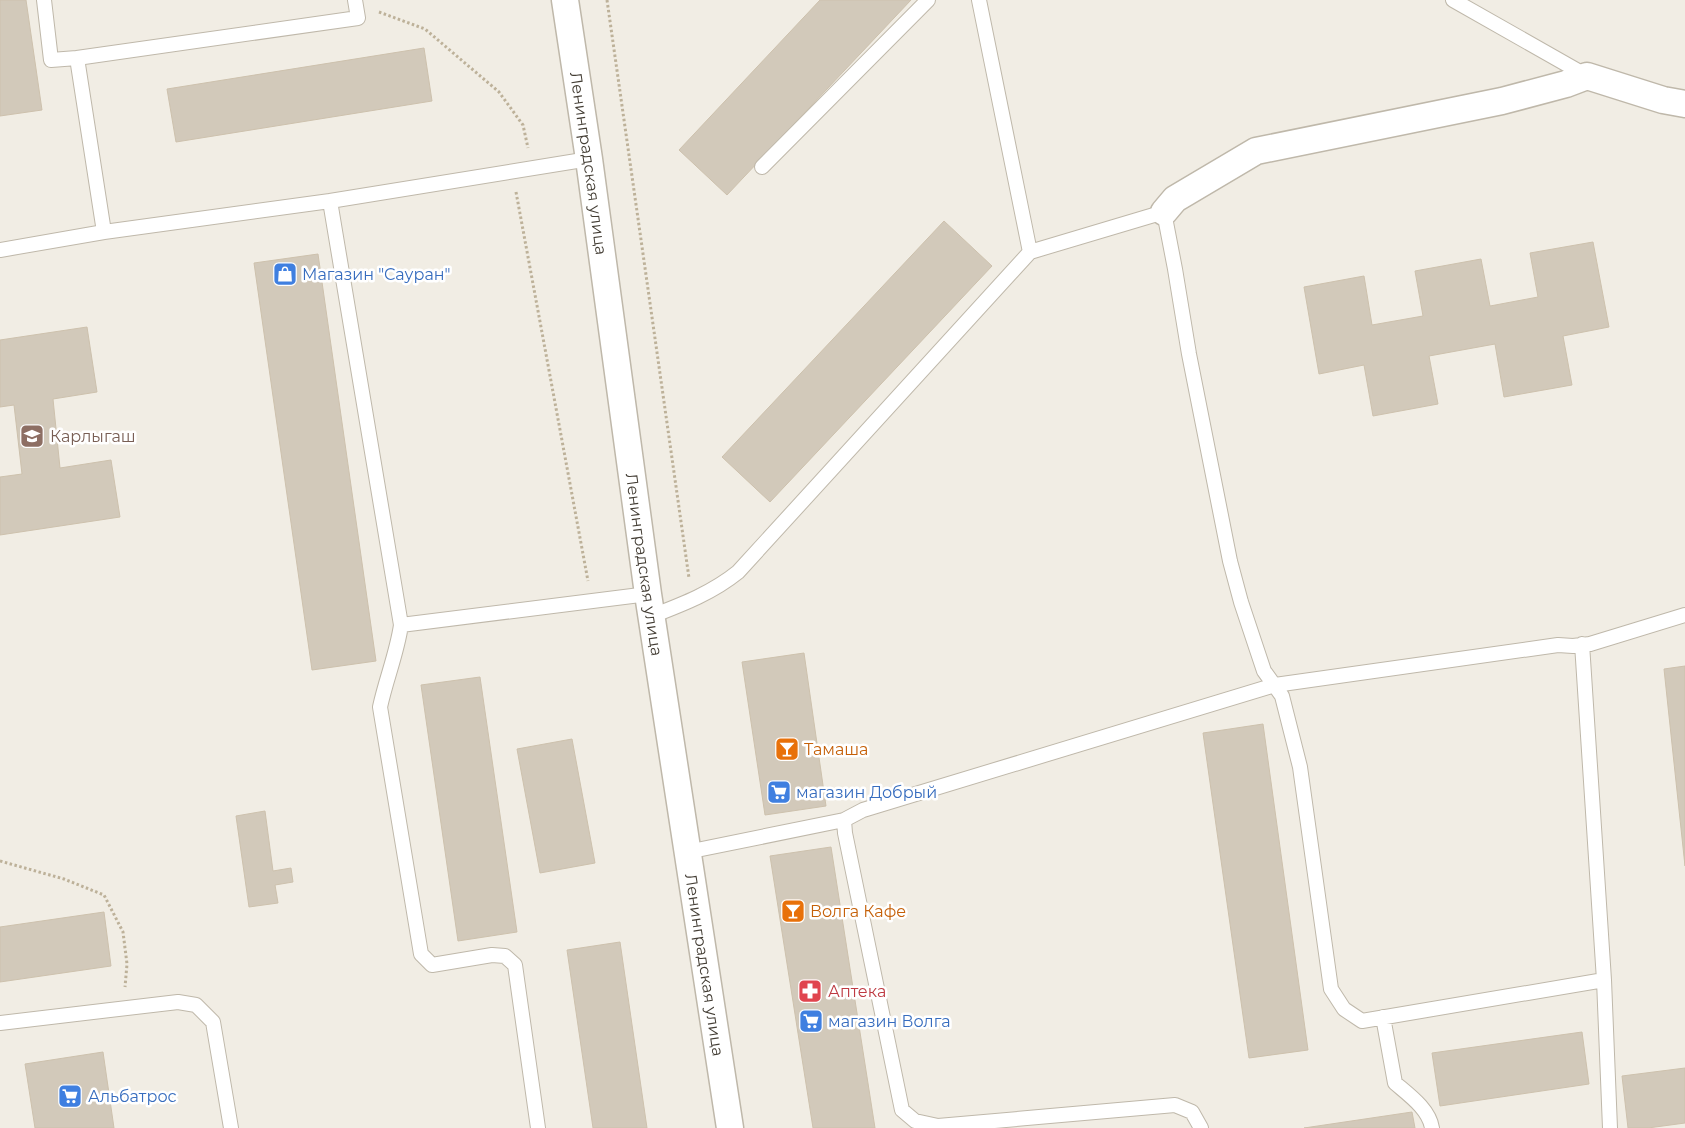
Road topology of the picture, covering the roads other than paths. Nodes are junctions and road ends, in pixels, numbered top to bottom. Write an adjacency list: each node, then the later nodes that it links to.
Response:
1 (44, 0): 7 (lane)
2 (565, 0): 10 (street, Ленинградская улица)
3 (928, 0): 11 (lane)
4 (979, 0): 16 (lane)
5 (1453, 0): 8 (lane)
6 (355, 2): 7 (lane)
7 (77, 58): 14 (lane)
8 (1587, 76): 9 (street); 13 (street)
9 (1685, 104)
10 (589, 159): 12 (lane); 17 (street, Ленинградская улица)
11 (762, 167)
12 (330, 201): 14 (lane); 19 (lane)
13 (1164, 212): 16 (lane); 21 (lane)
14 (104, 232): 15 (lane)
15 (0, 250)
16 (1030, 252): 17 (lane)
17 (650, 605): 19 (lane); 23 (street, Ленинградская улица)
18 (1685, 615): 20 (lane)
19 (401, 626): 28 (lane)
20 (1582, 644): 21 (lane); 24 (lane)
21 (1274, 686): 22 (lane); 25 (lane)
22 (844, 820): 23 (lane); 30 (lane)
23 (688, 852): 29 (street, Ленинградская улица)
24 (1604, 980): 25 (lane); 32 (lane)
25 (1382, 1017): 31 (lane)
26 (0, 1023): 27 (lane)
27 (231, 1128)
28 (538, 1128)
29 (730, 1128)
30 (1201, 1128)
31 (1432, 1128)
32 (1610, 1128)

